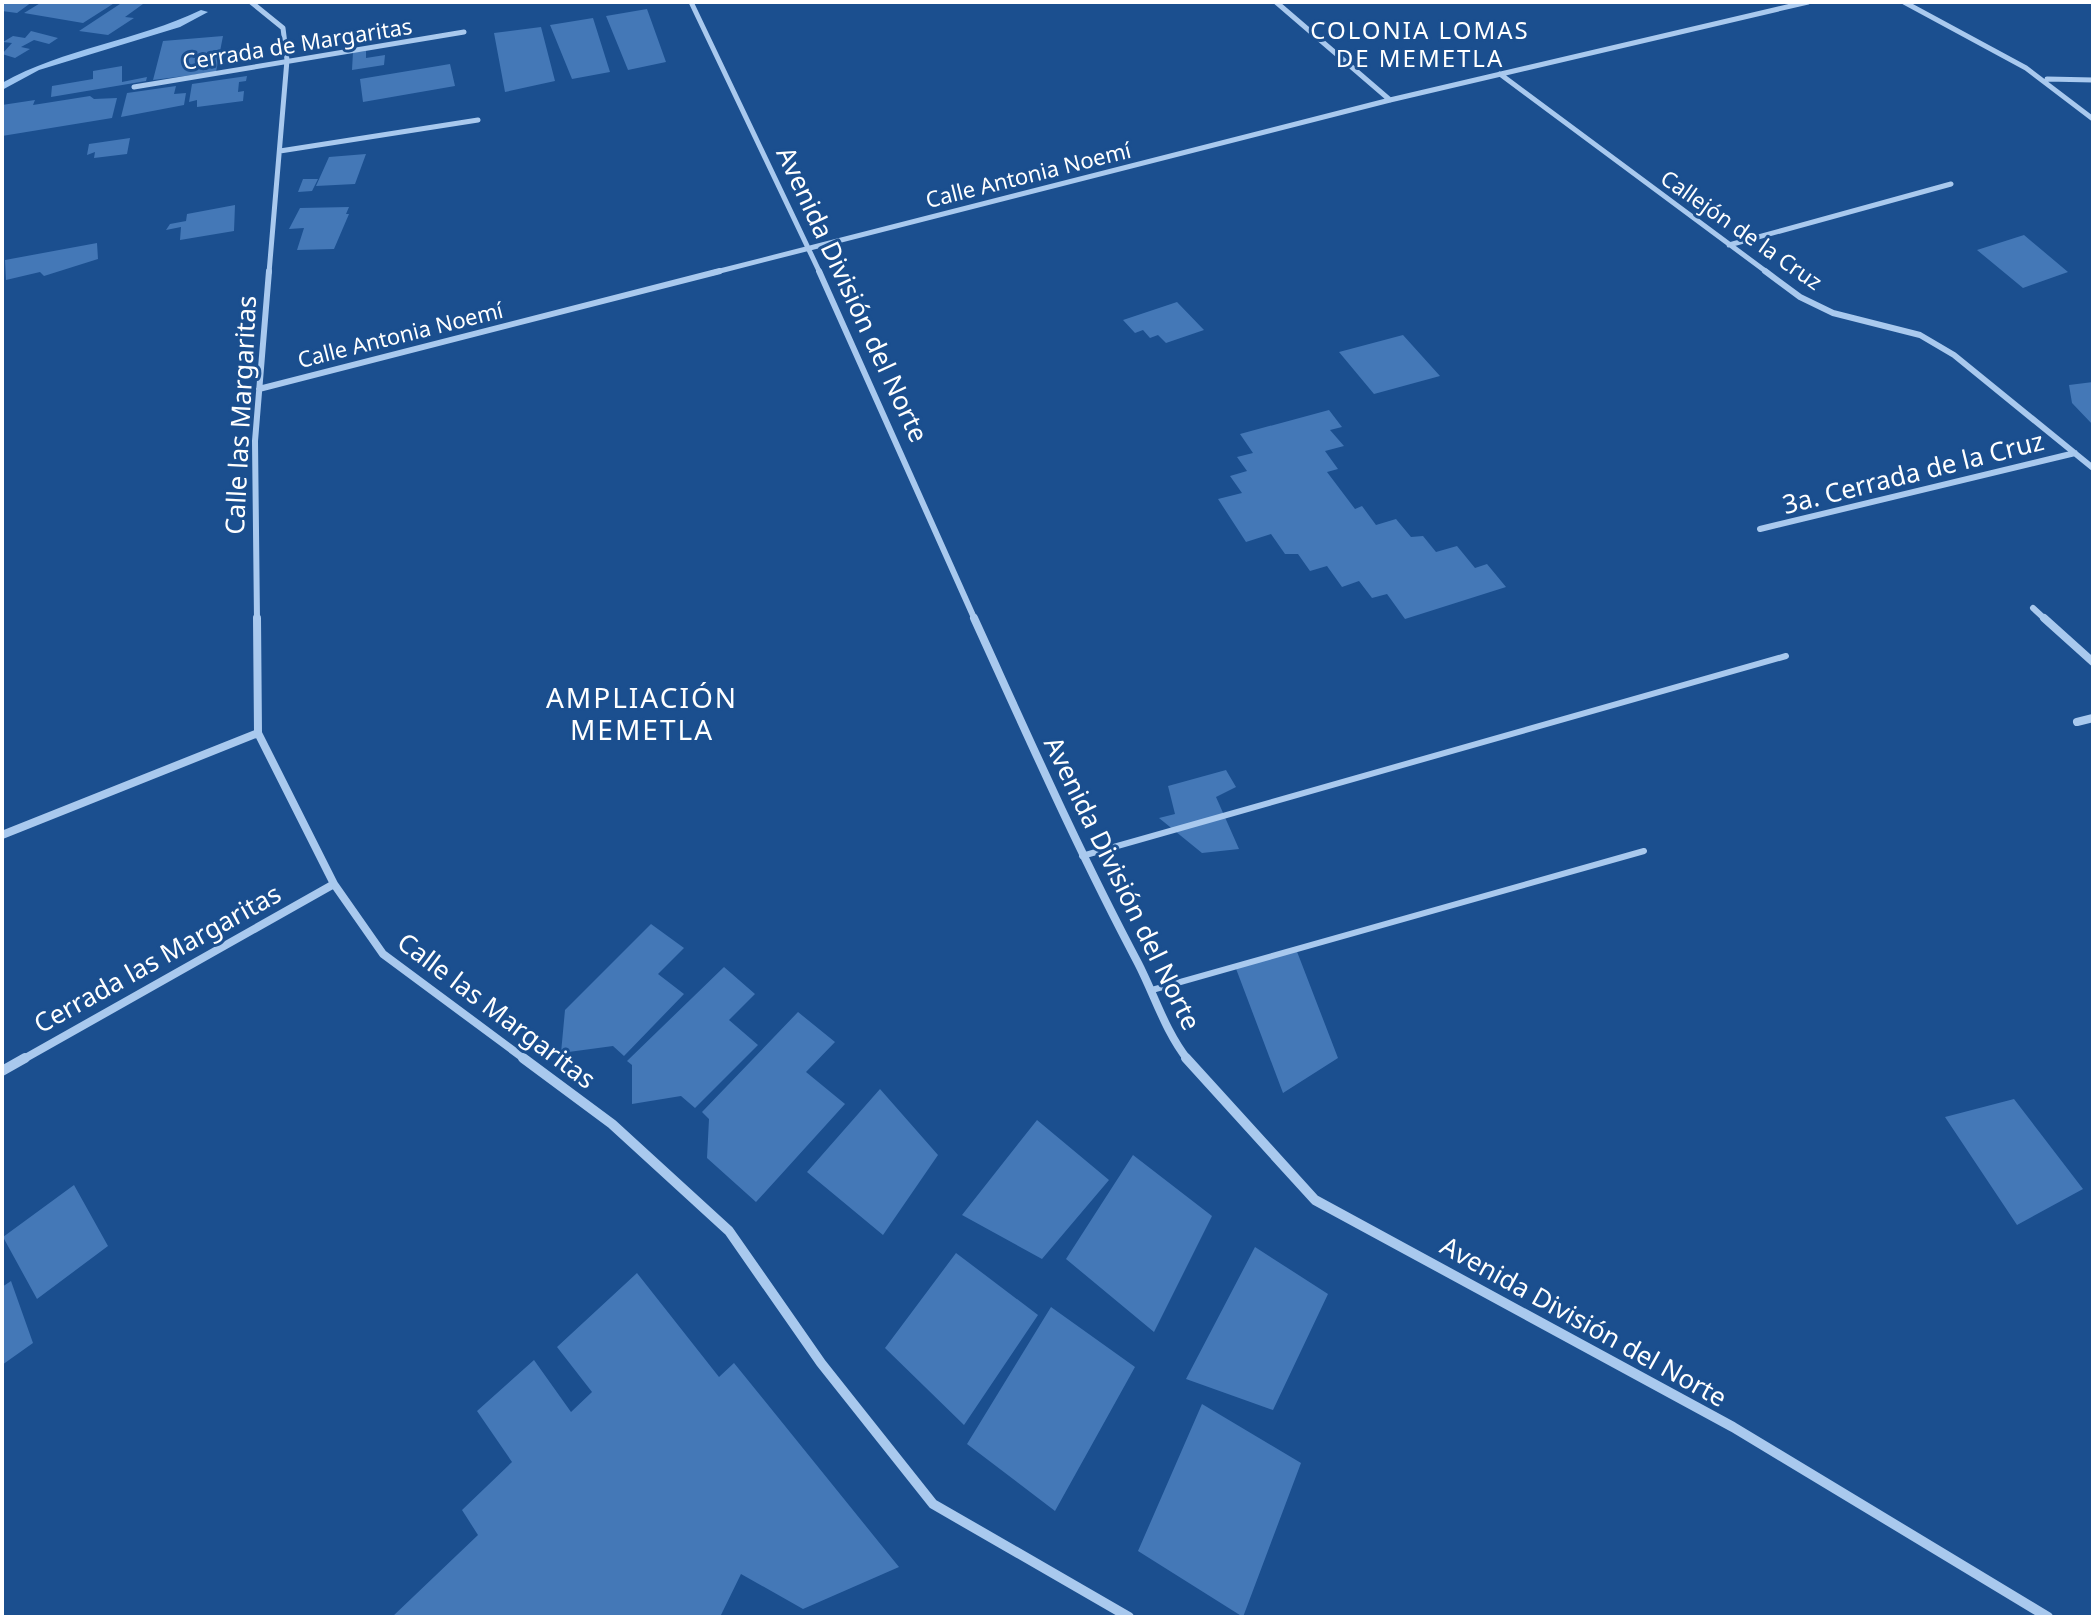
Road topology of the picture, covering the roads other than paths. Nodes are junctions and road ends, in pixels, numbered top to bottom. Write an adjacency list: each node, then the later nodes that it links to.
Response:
1 (251, 2): 7 (street, Calle las Margaritas)
2 (691, 2): 18 (street, Avenida División del Norte)
3 (1276, 2): 12 (street)
4 (1808, 2): 8 (street, Calle Antonia Noemí)
5 (1904, 2): 9 (street)
6 (464, 32): 7 (street, Cerrada de Margaritas)
7 (287, 60): 11 (street, Cerrada de Margaritas); 15 (street, Calle las Margaritas)
8 (1500, 74): 12 (street, Calle Antonia Noemí); 17 (street, Callejón de la Cruz)
9 (2046, 79): 10 (street); 13 (street)
10 (2093, 80)
11 (134, 87)
12 (1390, 100): 18 (street, Calle Antonia Noemí)
13 (2093, 119)
14 (478, 120): 15 (street)
15 (280, 151): 19 (street, Calle las Margaritas)
16 (1951, 184): 17 (street)
17 (1729, 245): 20 (street, Callejón de la Cruz)
18 (809, 248): 19 (street, Calle Antonia Noemí); 31 (street, Avenida División del Norte)
19 (259, 389): 28 (street, Calle las Margaritas)
20 (2075, 453): 21 (street, Callejón de la Cruz); 22 (street, 3a. Cerrada de la Cruz)
21 (2093, 468)
22 (1760, 529)
23 (2033, 608): 25 (street)
24 (1786, 656): 31 (lane)
25 (2093, 662)
26 (2093, 718): 27 (street)
27 (2077, 722)
28 (258, 733): 29 (street); 32 (street, Calle las Margaritas)
29 (2, 835)
30 (1644, 851): 33 (lane)
31 (1081, 856): 33 (street, Avenida División del Norte)
32 (334, 884): 34 (street, Cerrada las Margaritas); 35 (street, Calle las Margaritas)
33 (1152, 990): 36 (street, Avenida División del Norte)
34 (2, 1071)
35 (1129, 1617)
36 (2048, 1617)

